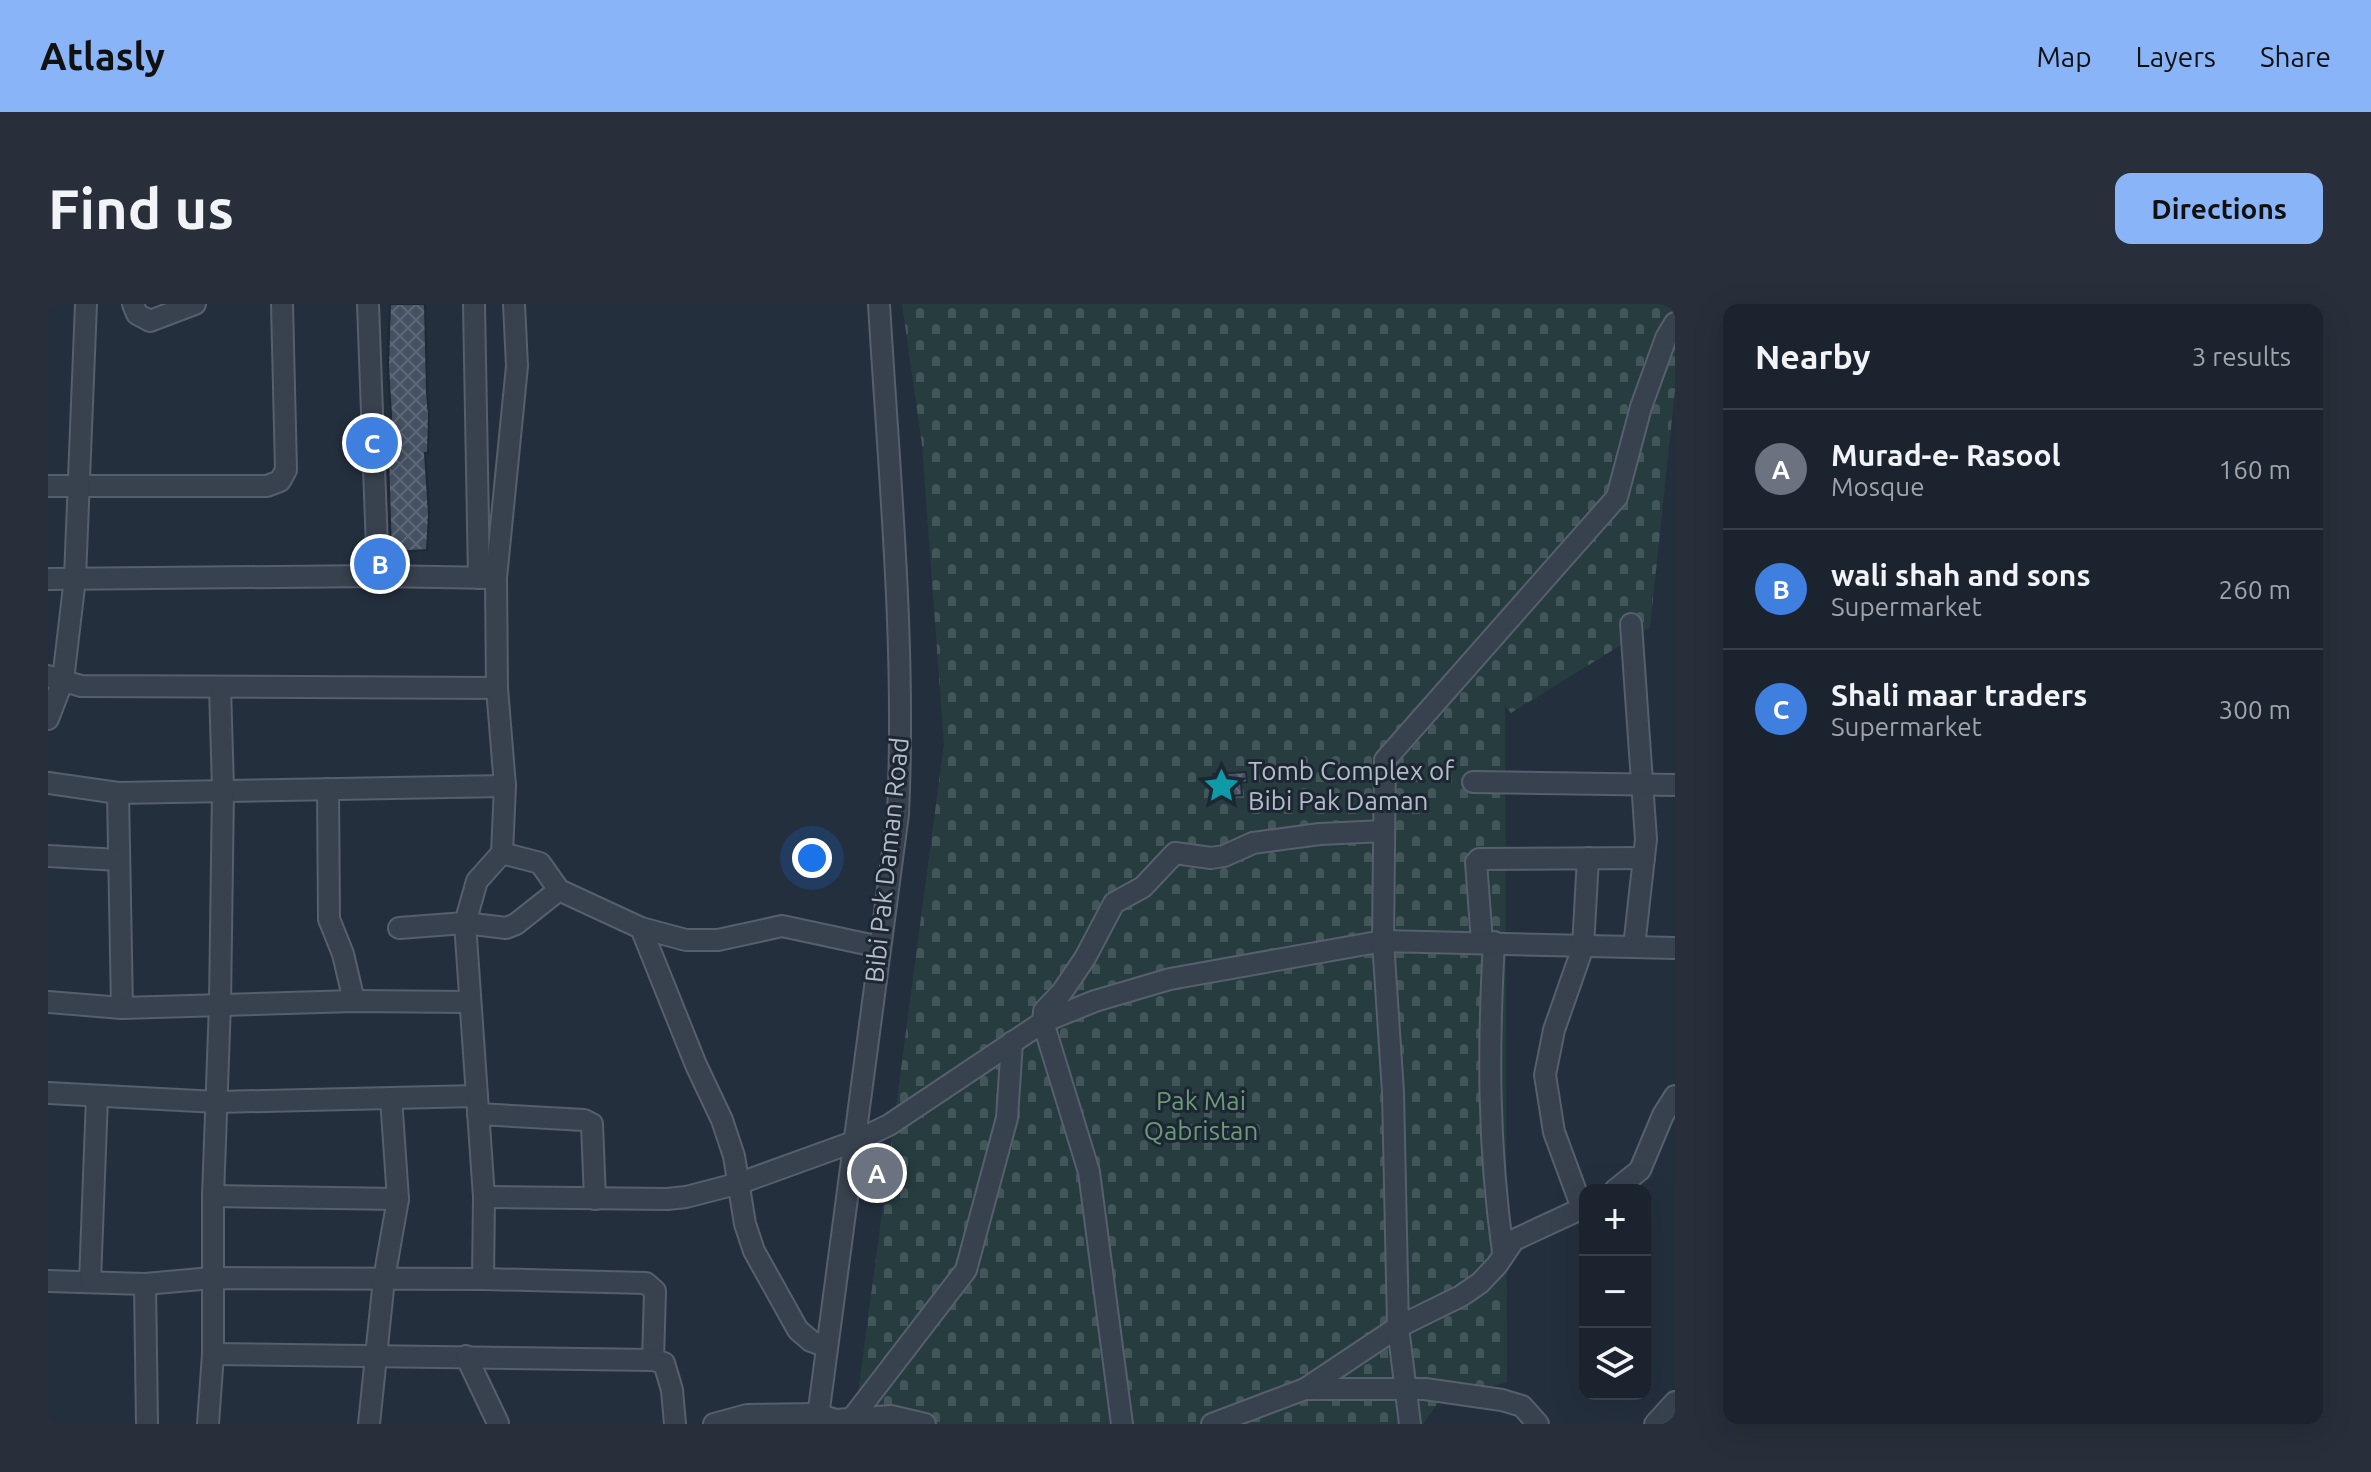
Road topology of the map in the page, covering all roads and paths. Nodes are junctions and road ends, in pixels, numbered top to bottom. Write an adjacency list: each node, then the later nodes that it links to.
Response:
1 (86, 304): 10 (street)
2 (133, 304): 3 (street)
3 (195, 304)
4 (282, 304): 10 (street)
5 (368, 304): 12 (street)
6 (474, 304): 14 (street)
7 (514, 304): 14 (street)
8 (879, 304): 41 (street, Bibi Pak Daman Road)
9 (1675, 323): 29 (street)
10 (79, 484): 11 (street); 13 (street)
11 (48, 486)
12 (378, 576): 13 (street); 14 (street)
13 (75, 578): 15 (street); 17 (street)
14 (488, 578): 19 (street)
15 (48, 579)
16 (1631, 624): 23 (street)
17 (55, 678): 18 (street); 20 (street)
18 (220, 687): 19 (street); 26 (street)
19 (497, 688): 25 (street)
20 (48, 719)
21 (1473, 782): 23 (street)
22 (48, 783): 28 (street)
23 (1642, 784): 24 (street); 33 (street)
24 (1675, 785)
25 (505, 786): 27 (street); 30 (street)
26 (223, 789): 27 (street); 28 (street); 48 (street)
27 (328, 789): 45 (street)
28 (118, 793): 34 (street)
29 (1384, 831): 39 (street); 50 (street)
30 (502, 853): 35 (street); 36 (street)
31 (48, 856): 34 (street)
32 (1588, 858): 33 (street); 40 (street); 42 (street)
33 (1644, 858): 43 (street)
34 (119, 860): 49 (street)
35 (559, 890): 36 (street); 38 (street)
36 (465, 923): 37 (street); 47 (street)
37 (399, 928)
38 (641, 928): 41 (street); 59 (street)
39 (1383, 941): 40 (street); 50 (street); 74 (street)
40 (1488, 942): 42 (street); 67 (street)
41 (880, 947): 58 (street, Bibi Pak Daman Road)
42 (1583, 947): 43 (street); 61 (street)
43 (1634, 947): 44 (street)
44 (1675, 948)
45 (354, 1001): 47 (street); 48 (street)
46 (48, 1002): 49 (street)
47 (469, 1002): 57 (street)
48 (220, 1004): 49 (street); 56 (street)
49 (122, 1008)
50 (1043, 1022): 51 (street); 92 (street)
51 (1012, 1042): 58 (street); 84 (street)
52 (48, 1093): 54 (street)
53 (1675, 1096): 60 (street)
54 (97, 1097): 56 (street); 72 (street)
55 (391, 1098): 56 (street); 57 (street); 64 (street)
56 (217, 1102): 62 (street)
57 (477, 1105): 63 (street); 65 (street)
58 (856, 1141): 59 (street); 75 (street, Bibi Pak Daman Road)
59 (740, 1183): 65 (street); 75 (street)
60 (1622, 1184)
61 (1579, 1194)
62 (213, 1196): 64 (street); 68 (street)
63 (484, 1197): 65 (street); 70 (street)
64 (398, 1199): 69 (street)
65 (595, 1199)
66 (1579, 1209): 67 (street)
67 (1503, 1252): 74 (street)
68 (212, 1278): 69 (street); 73 (street); 76 (street)
69 (384, 1279): 70 (street); 77 (street)
70 (483, 1279): 79 (street)
71 (48, 1281): 72 (street)
72 (90, 1282): 73 (street)
73 (145, 1284): 86 (street)
74 (1398, 1327): 80 (street); 81 (street)
75 (827, 1347): 83 (street, Bibi Pak Daman Road)
76 (213, 1354): 77 (street); 87 (street)
77 (377, 1355): 78 (street); 88 (street)
78 (466, 1356): 79 (street); 85 (street)
79 (653, 1360): 89 (street)
80 (1405, 1388): 81 (street); 94 (street); 95 (street)
81 (1305, 1389): 93 (street)
82 (1675, 1402): 96 (street)
83 (818, 1419): 84 (street); 90 (street)
84 (850, 1421): 91 (street)
85 (498, 1423)
86 (147, 1424)
87 (208, 1424)
88 (369, 1424)
89 (675, 1424)
90 (714, 1424)
91 (925, 1424)
92 (1122, 1424)
93 (1212, 1424)
94 (1410, 1424)
95 (1538, 1424)
96 (1655, 1424)

